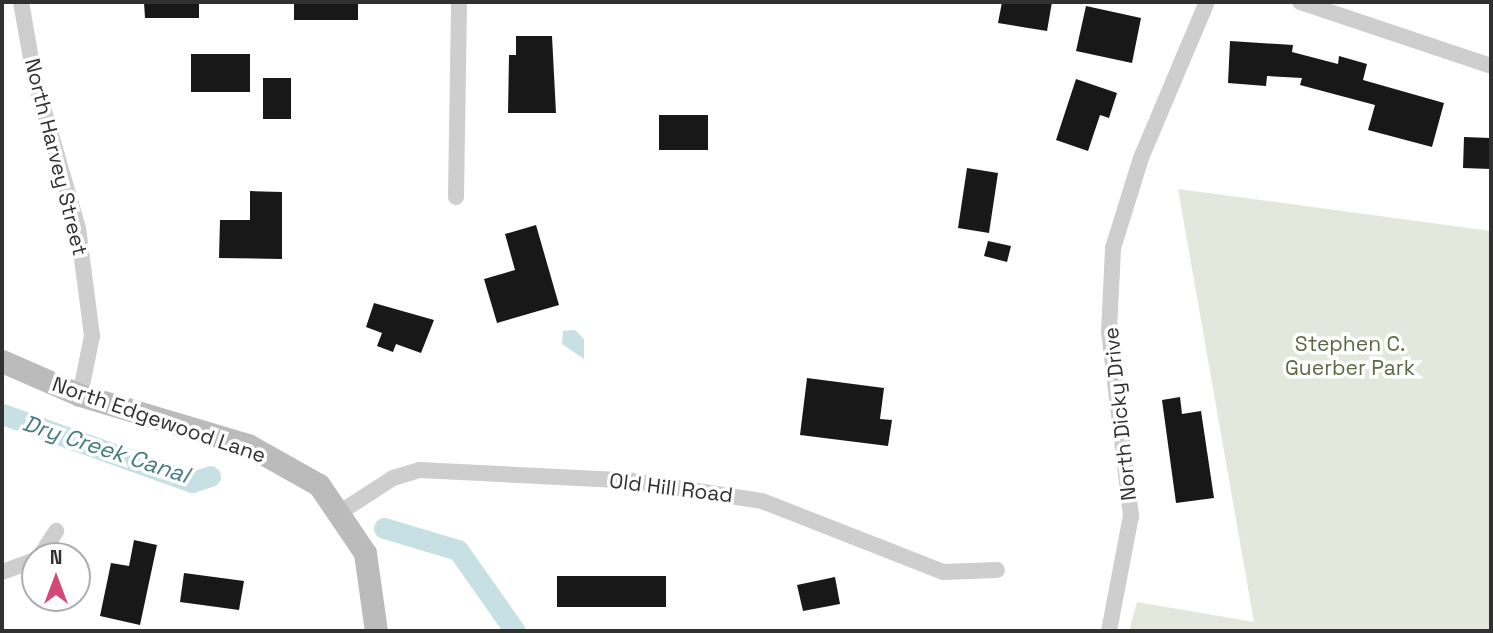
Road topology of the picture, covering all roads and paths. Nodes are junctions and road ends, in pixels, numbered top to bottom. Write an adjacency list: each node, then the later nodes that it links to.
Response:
1 (21, 2): 8 (street, North Harvey Street)
2 (459, 2): 6 (street)
3 (1207, 2): 16 (street, North Dicky Drive)
4 (1300, 2): 5 (street)
5 (1491, 66)
6 (456, 197)
7 (2, 361): 8 (street, North Edgewood Lane)
8 (80, 396): 9 (street, North Edgewood Lane)
9 (342, 511): 13 (street, Old Hill Road); 15 (street, North Edgewood Lane)
10 (56, 531): 11 (street)
11 (49, 542)
12 (21, 565): 14 (street)
13 (996, 570)
14 (2, 572)
15 (376, 631)
16 (1109, 631)

